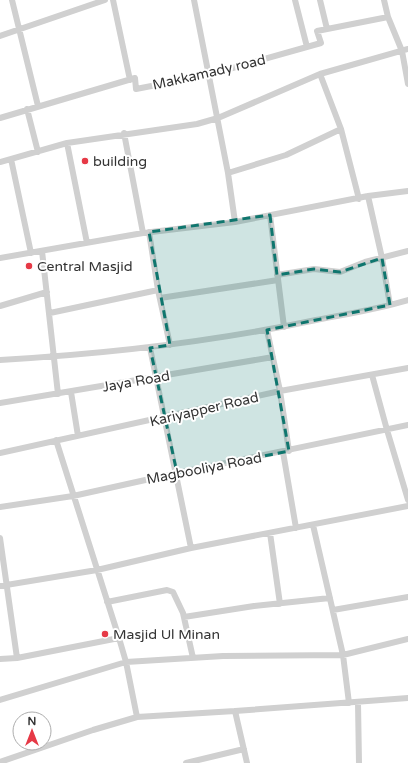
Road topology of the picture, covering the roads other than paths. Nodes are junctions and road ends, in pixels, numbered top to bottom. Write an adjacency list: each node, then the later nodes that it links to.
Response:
1 (12, 0): 9 (street)
2 (105, 0): 9 (street)
3 (113, 0): 16 (street)
4 (194, 0): 15 (street)
5 (295, 0): 12 (street)
6 (320, 0): 10 (street)
7 (384, 0): 8 (street)
8 (388, 16): 10 (street); 13 (street)
9 (20, 29): 11 (street); 18 (street)
10 (327, 29): 12 (street, Makkamady road)
11 (0, 36)
12 (307, 47): 15 (street, Makkamady road)
13 (405, 50): 14 (street); 17 (street)
14 (320, 74): 21 (street); 22 (street)
15 (208, 76): 16 (street, Makkamady road); 21 (street)
16 (130, 80): 18 (street, Makkamady road)
17 (408, 84)
18 (38, 106): 19 (street, Makkamady road)
19 (27, 109): 20 (street, Makkamady road); 25 (street)
20 (0, 118)
21 (218, 118): 23 (street); 28 (street)
22 (341, 129): 28 (street); 31 (street)
23 (124, 133): 24 (street); 34 (street)
24 (67, 144): 25 (street); 35 (street)
25 (38, 152): 26 (street)
26 (11, 159): 27 (street); 38 (street)
27 (0, 162)
28 (228, 173): 33 (street)
29 (408, 191): 30 (street)
30 (368, 196): 31 (street); 40 (street)
31 (359, 199): 32 (street)
32 (270, 215): 33 (street); 41 (street)
33 (235, 222): 34 (street)
34 (146, 232): 35 (street); 42 (street)
35 (87, 243): 36 (street)
36 (42, 251): 38 (street); 43 (street)
37 (408, 251): 40 (street)
38 (31, 253): 39 (street)
39 (0, 258)
40 (382, 258): 41 (street); 46 (street)
41 (278, 277): 44 (street); 49 (street)
42 (158, 290): 44 (street); 48 (street)
43 (46, 292): 47 (street); 48 (street)
44 (160, 298): 51 (street)
45 (408, 300): 46 (street)
46 (390, 305): 49 (street)
47 (0, 306)
48 (50, 313): 53 (street)
49 (284, 327): 50 (street)
50 (267, 330): 51 (street); 54 (street)
51 (170, 345): 52 (street)
52 (150, 348): 53 (street); 58 (street)
53 (55, 357): 55 (street); 61 (street)
54 (273, 357): 58 (street, Jaya Road); 59 (street)
55 (0, 360)
56 (408, 368): 57 (street, Kariyapper Road)
57 (372, 375): 59 (street, Kariyapper Road); 65 (street)
58 (156, 378): 60 (street, Jaya Road); 63 (street)
59 (280, 391): 63 (street, Kariyapper Road); 68 (street)
60 (71, 392): 61 (street, Jaya Road); 66 (street)
61 (58, 394): 62 (street, Jaya Road)
62 (0, 403)
63 (164, 418): 66 (street, Kariyapper Road); 70 (street)
64 (408, 426): 65 (street, Magbooliya Road)
65 (387, 430): 68 (street, Magbooliya Road); 72 (street)
66 (78, 436): 67 (street, Kariyapper Road)
67 (56, 440): 69 (street, Kariyapper Road); 71 (street)
68 (286, 452): 70 (street, Magbooliya Road); 76 (street)
69 (0, 453)
70 (177, 473): 71 (street, Magbooliya Road); 79 (street)
71 (73, 496): 74 (street, Magbooliya Road); 80 (street)
72 (408, 500)
73 (408, 506): 75 (street)
74 (0, 507)
75 (313, 525): 76 (street); 84 (street)
76 (296, 528): 77 (street)
77 (270, 533): 79 (street); 86 (street)
78 (0, 538): 81 (street)
79 (191, 548): 80 (street)
80 (97, 570): 81 (street); 85 (street)
81 (7, 585): 82 (street); 92 (street)
82 (0, 586)
83 (408, 597): 87 (street)
84 (330, 598): 86 (street); 87 (street)
85 (107, 602): 88 (street); 89 (street)
86 (280, 604): 88 (street)
87 (333, 610): 91 (street)
88 (184, 617): 93 (street)
89 (119, 638): 92 (street); 95 (street)
90 (408, 639): 91 (street)
91 (343, 655): 93 (street); 98 (street)
92 (17, 658): 94 (street)
93 (193, 658): 95 (street)
94 (0, 659)
95 (126, 662): 97 (street); 101 (street)
96 (408, 698): 99 (street)
97 (0, 700)
98 (349, 703): 99 (street); 100 (street)
99 (358, 703): 106 (street)
100 (235, 711): 101 (street); 102 (street)
101 (137, 717): 103 (street)
102 (244, 749): 104 (street); 105 (street)
103 (0, 762)
104 (186, 763)
105 (247, 763)
106 (359, 763)

